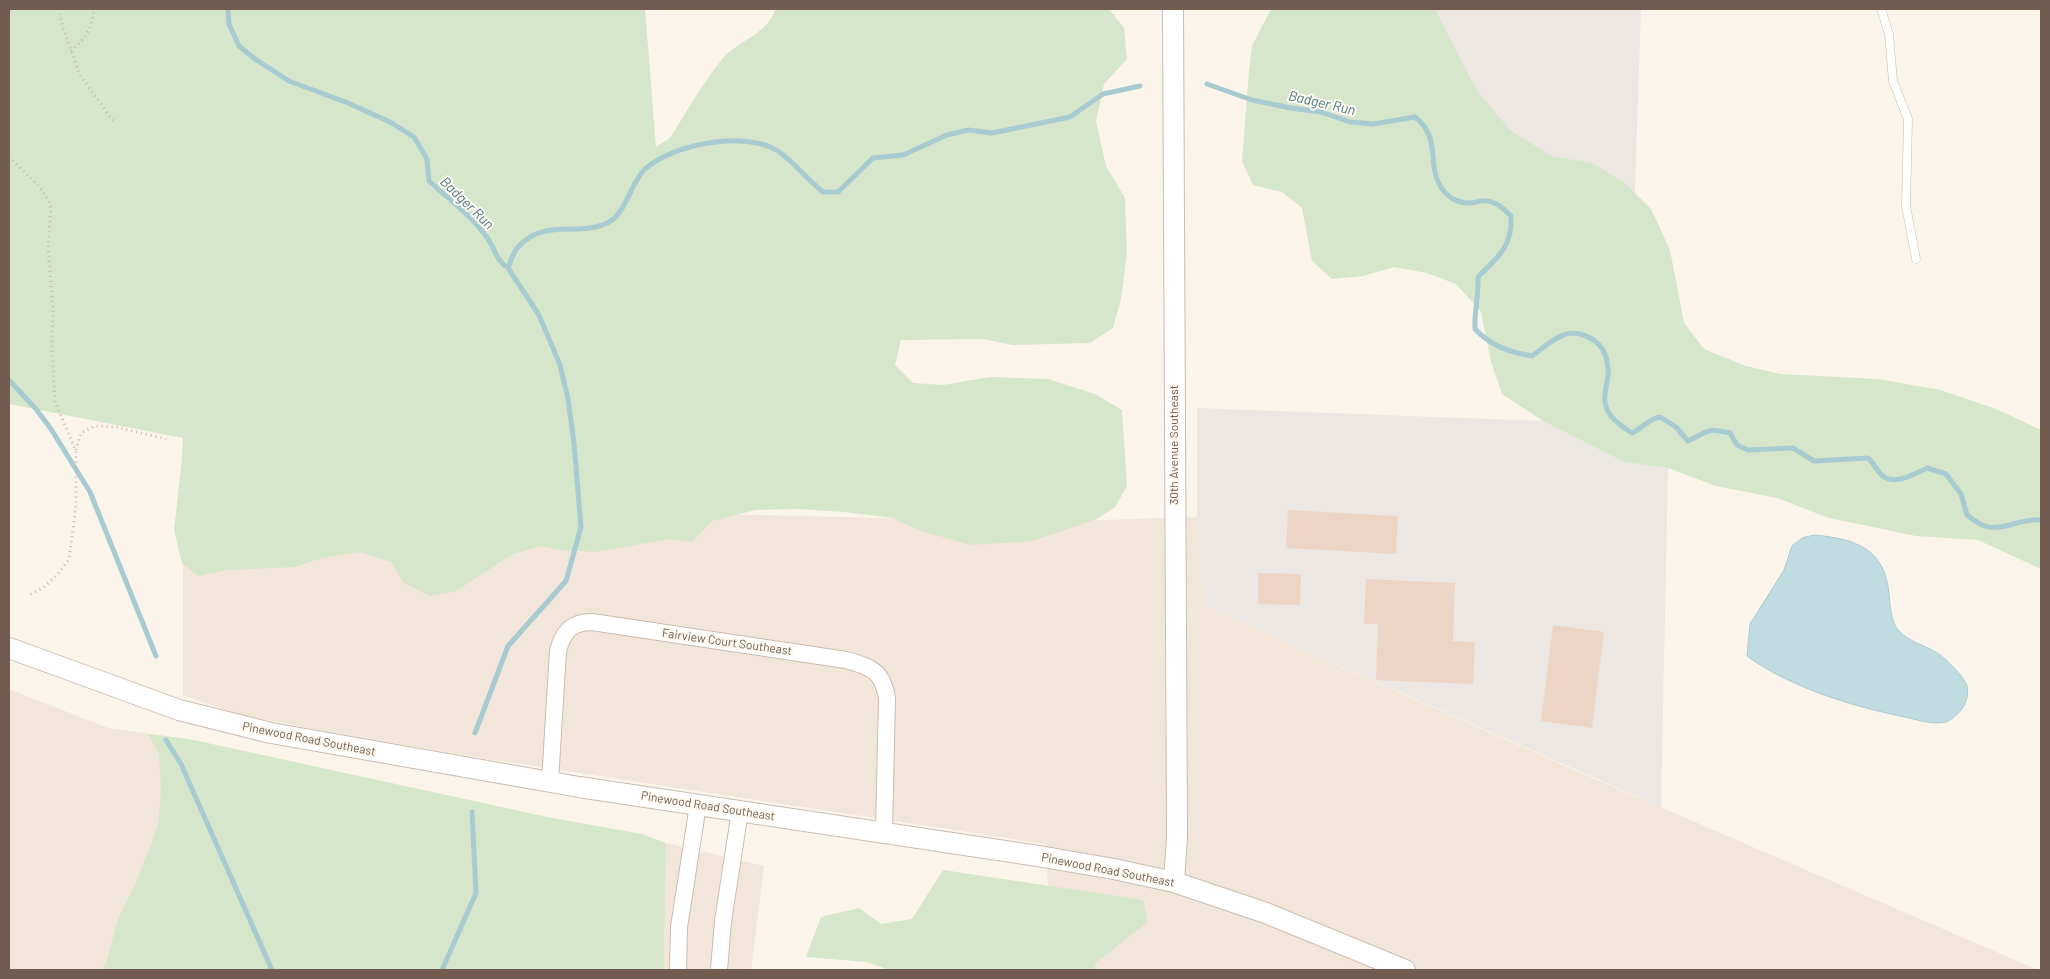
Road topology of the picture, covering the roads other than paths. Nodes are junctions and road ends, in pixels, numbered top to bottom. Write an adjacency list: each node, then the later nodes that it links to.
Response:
1 (1173, 9): 9 (street, 30th Avenue Southeast)
2 (1881, 9): 3 (lane)
3 (1916, 259)
4 (9, 648): 5 (street, Pinewood Road Southeast)
5 (550, 782): 6 (street, Pinewood Road Southeast); 8 (street, Fairview Court Southeast)
6 (698, 805): 7 (street, Pinewood Road Southeast); 10 (street)
7 (740, 811): 8 (street, Pinewood Road Southeast); 11 (street)
8 (884, 833): 9 (street, Pinewood Road Southeast)
9 (1174, 882): 12 (street, Pinewood Road Southeast)
10 (678, 970)
11 (719, 970)
12 (1405, 970)

